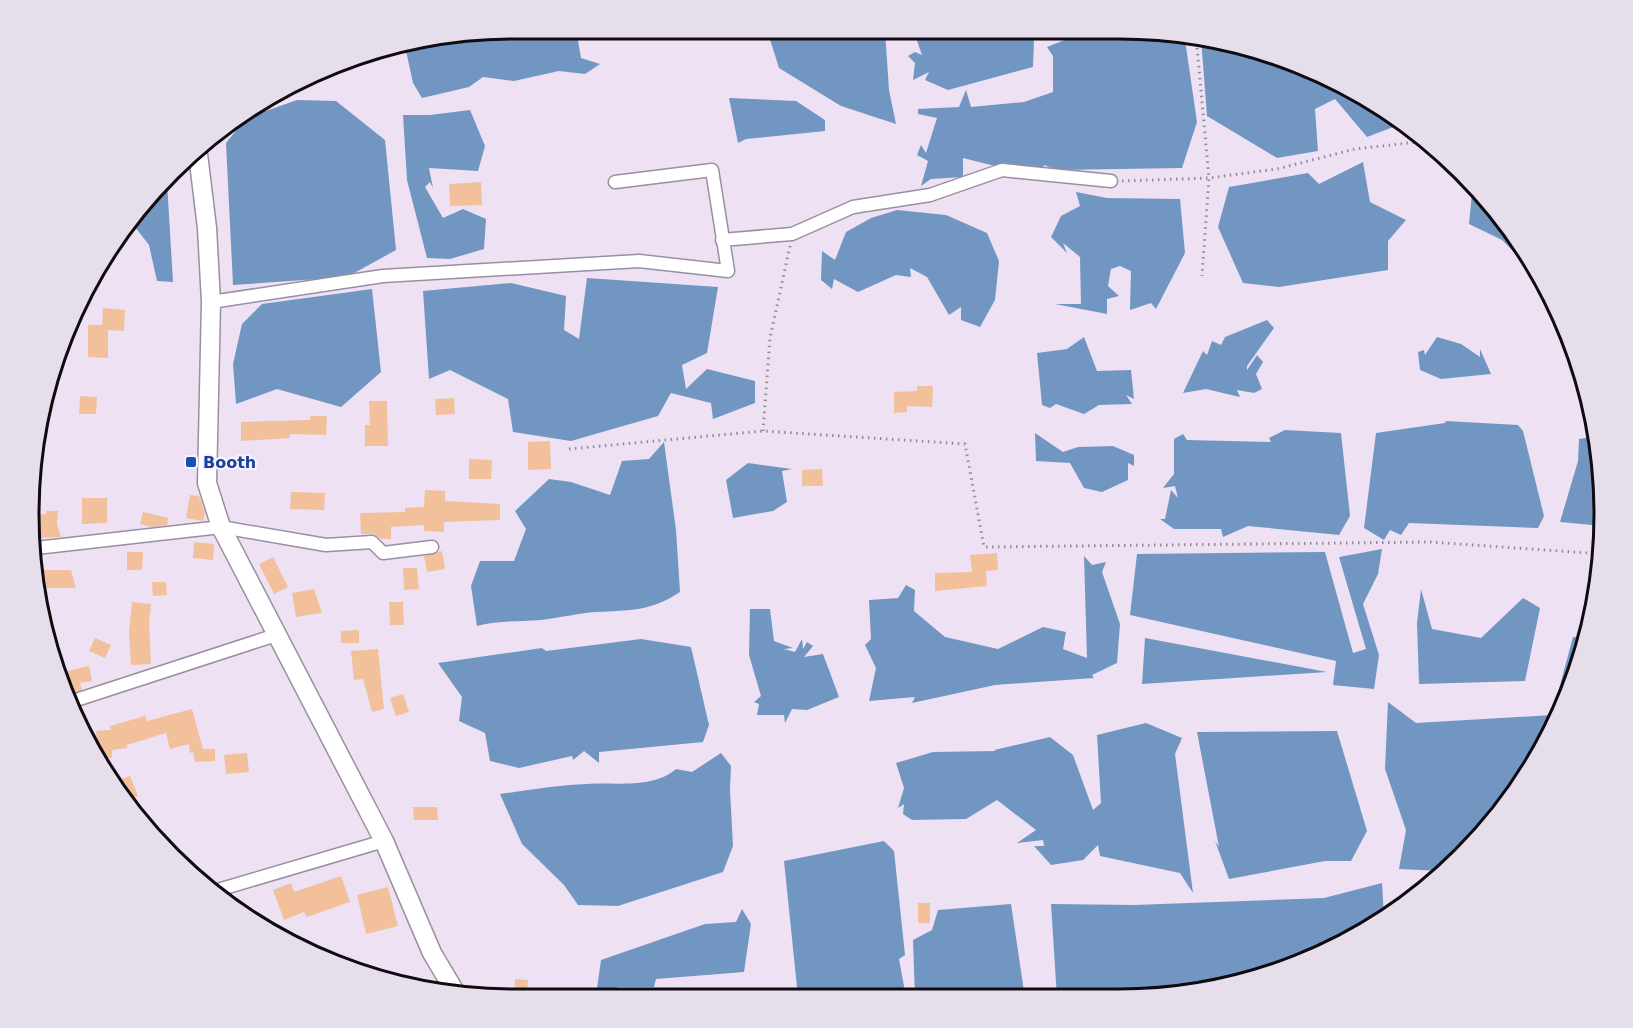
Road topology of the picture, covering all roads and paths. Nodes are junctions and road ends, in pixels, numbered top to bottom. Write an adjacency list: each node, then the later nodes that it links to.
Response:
1 (1197, 46): 4 (path)
2 (1414, 142): 4 (path)
3 (199, 159): 10 (main road)
4 (1209, 178): 5 (path); 9 (path)
5 (1111, 181): 7 (street)
6 (615, 182): 8 (street)
7 (792, 234): 8 (street); 11 (path)
8 (722, 240): 10 (street)
9 (1202, 276)
10 (211, 302): 13 (main road)
11 (763, 430): 12 (path); 16 (path)
12 (569, 449)
13 (221, 527): 14 (street); 15 (street); 17 (main road)
14 (432, 547)
15 (40, 548)
16 (1592, 553)
17 (276, 635): 18 (street); 19 (main road)
18 (77, 700)
19 (384, 841): 20 (street); 21 (main road)
20 (222, 889)
21 (451, 985)

